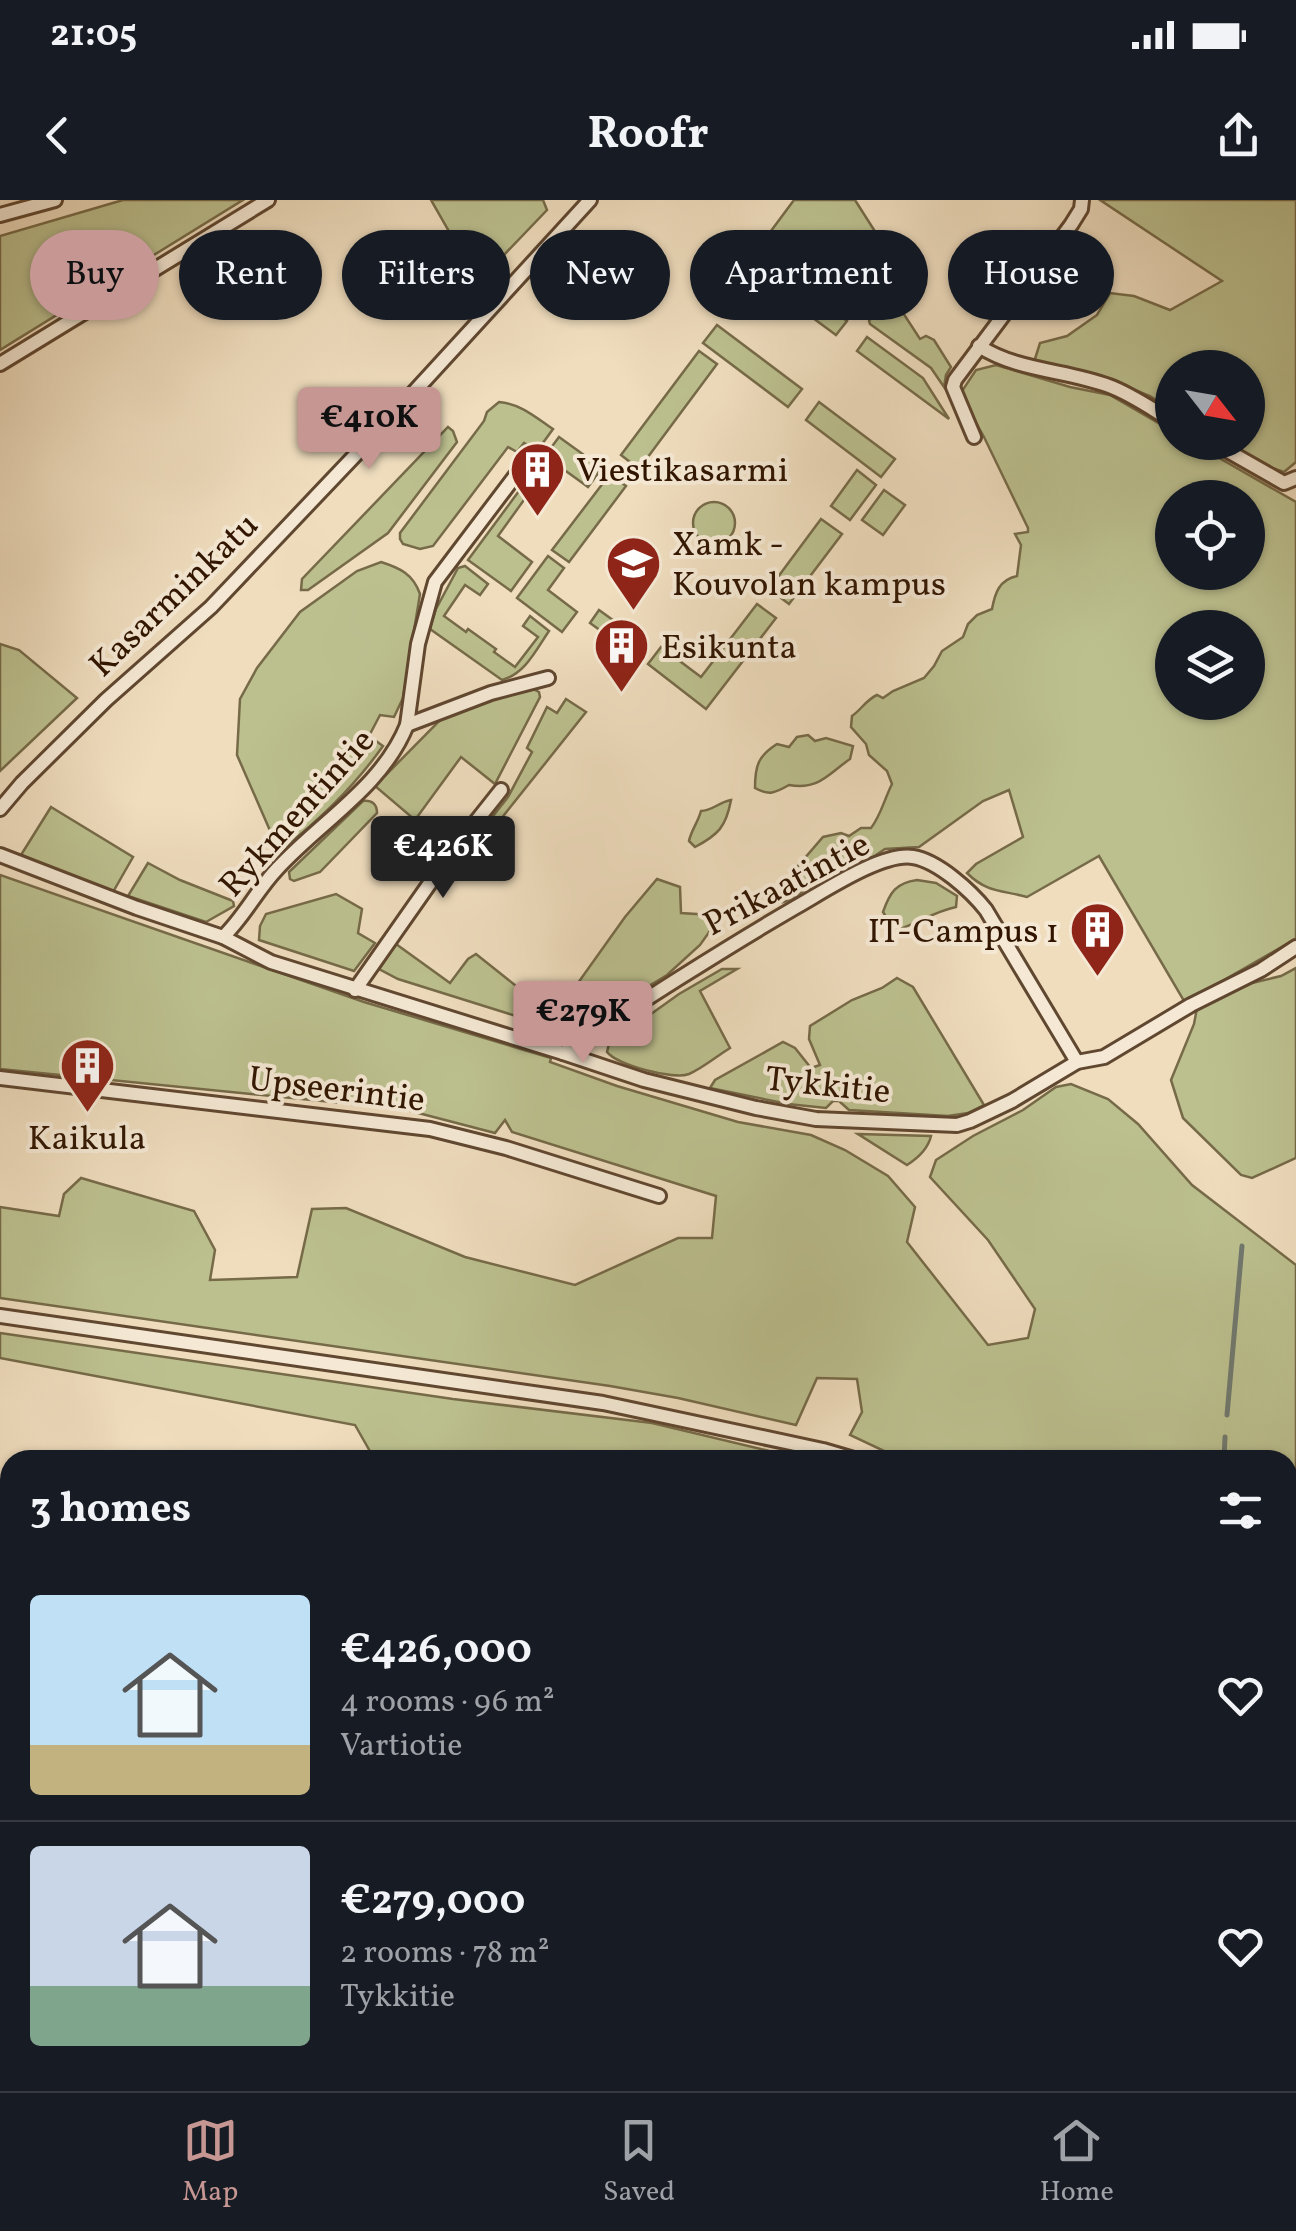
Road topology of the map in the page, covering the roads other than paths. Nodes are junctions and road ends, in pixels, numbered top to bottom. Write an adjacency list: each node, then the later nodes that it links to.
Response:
1 (55, 200): 5 (street)
2 (268, 200): 7 (street)
3 (590, 200): 16 (street, Kasarminkatu)
4 (1082, 200): 6 (street)
5 (0, 215)
6 (979, 346): 8 (street); 9 (street)
7 (0, 364)
8 (1155, 411)
9 (974, 437)
10 (1244, 460): 12 (street)
11 (525, 464): 14 (street)
12 (1296, 478)
13 (548, 678): 14 (street)
14 (407, 724): 18 (street, Rykmentintie)
15 (502, 790): 20 (street)
16 (0, 809)
17 (0, 856): 18 (street)
18 (224, 937): 20 (street)
19 (1296, 947): 22 (street, Tykkitie)
20 (355, 990): 21 (street)
21 (564, 1053): 22 (street, Tykkitie); 22 (street, Prikaatintie)
22 (1077, 1062)
23 (0, 1078): 24 (street, Upseerintie)
24 (658, 1196)
25 (0, 1316): 26 (street)
26 (823, 1450)

